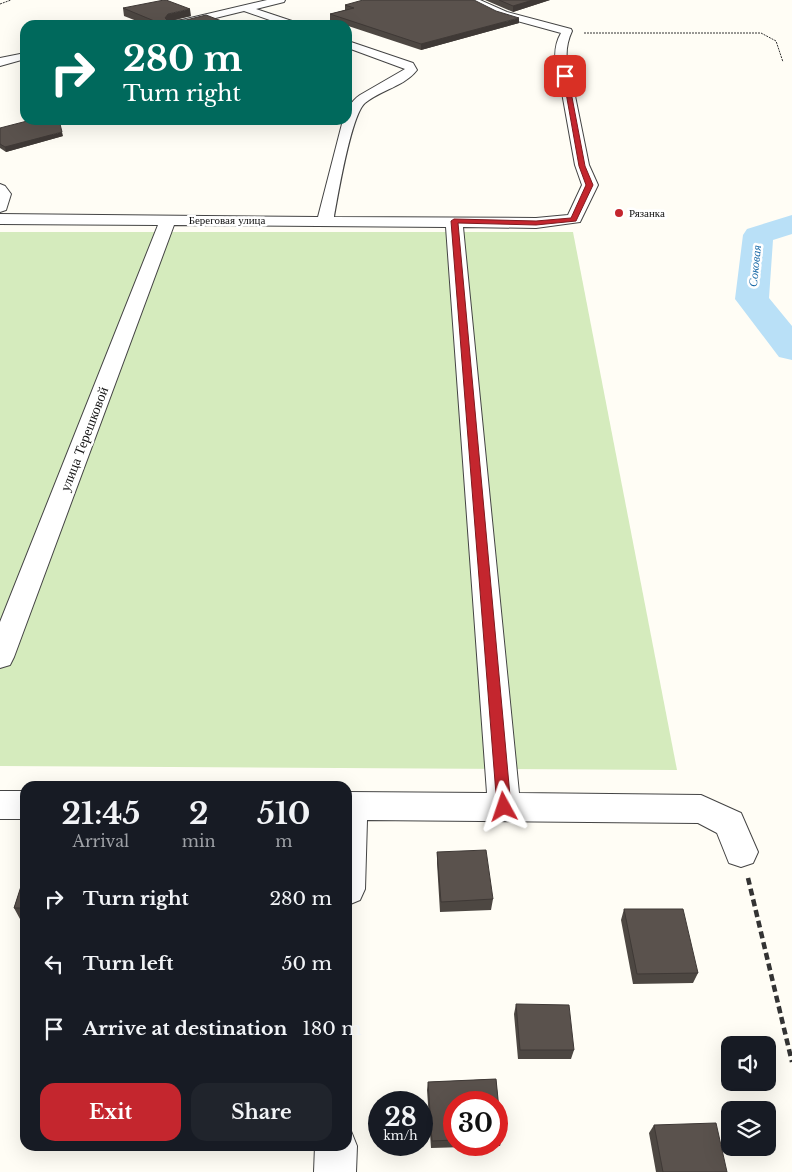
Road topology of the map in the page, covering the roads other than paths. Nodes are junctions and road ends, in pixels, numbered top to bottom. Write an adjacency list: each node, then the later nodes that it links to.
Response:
1 (222, 0): 4 (street)
2 (280, 0): 4 (lane)
3 (472, 0): 17 (street, Береговая улица)
4 (245, 8): 5 (lane); 6 (street)
5 (194, 20)
6 (280, 20)
7 (352, 45): 10 (street)
8 (20, 57): 9 (street)
9 (0, 62)
10 (352, 117)
11 (350, 125): 16 (street)
12 (0, 189): 13 (street)
13 (0, 207)
14 (0, 219): 15 (street, Береговая улица)
15 (168, 220): 16 (street, Береговая улица); 18 (street, улица Терешковой)
16 (325, 220): 17 (street, Береговая улица)
17 (454, 221): 20 (street)
18 (0, 658)
19 (352, 806): 20 (street)
20 (504, 807): 21 (street)
21 (741, 852)
22 (336, 1151): 23 (street)
23 (335, 1172)

